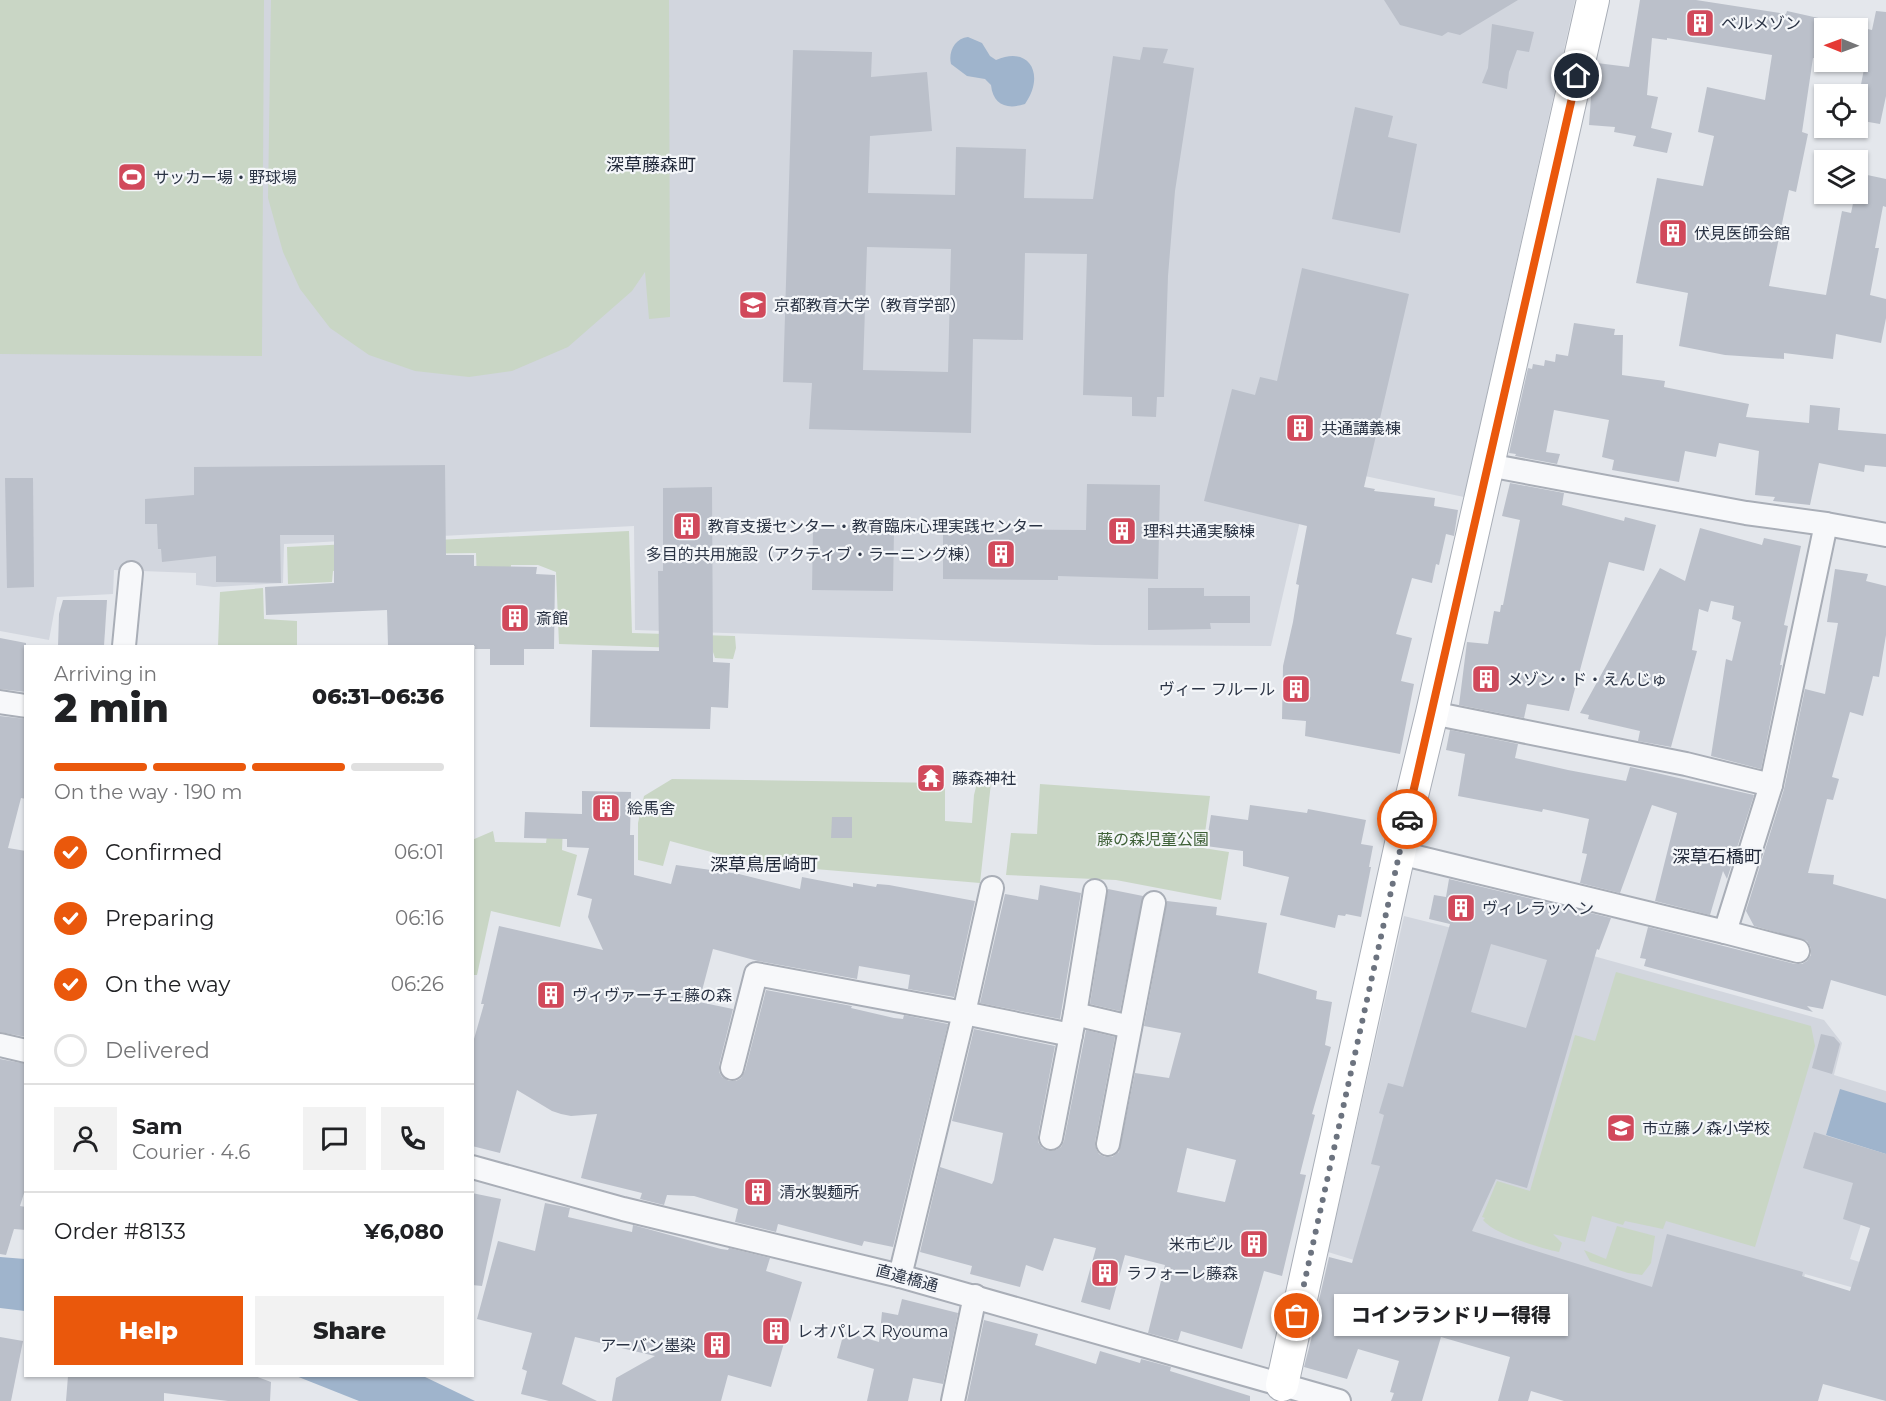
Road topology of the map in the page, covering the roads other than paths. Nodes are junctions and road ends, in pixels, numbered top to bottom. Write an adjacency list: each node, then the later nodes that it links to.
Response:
1 (1593, 0): 2 (street)
2 (1488, 465): 3 (street); 9 (street)
3 (1826, 524): 4 (street); 10 (street)
4 (1886, 535)
5 (130, 573): 6 (street)
6 (124, 645)
7 (0, 702): 8 (street)
8 (24, 706)
9 (1432, 713): 10 (street); 11 (street)
10 (1771, 785): 15 (street)
11 (1400, 853): 15 (street); 28 (street)
12 (992, 888): 17 (street)
13 (1095, 891): 18 (street)
14 (1155, 903): 19 (street)
15 (1725, 932): 16 (street)
16 (1798, 951)
17 (964, 1013): 18 (street); 22 (street); 26 (street)
18 (1073, 1024): 19 (street); 23 (street)
19 (1130, 1027): 24 (street)
20 (0, 1045): 21 (street)
21 (24, 1051)
22 (732, 1068)
23 (1051, 1137)
24 (1108, 1144)
25 (474, 1168): 26 (street, 直違橋通)
26 (900, 1276): 27 (street, 直違橋通)
27 (975, 1296): 28 (street, 直違橋通); 29 (street)
28 (1282, 1384): 30 (street, 直違橋通)
29 (953, 1401)
30 (1339, 1401)

